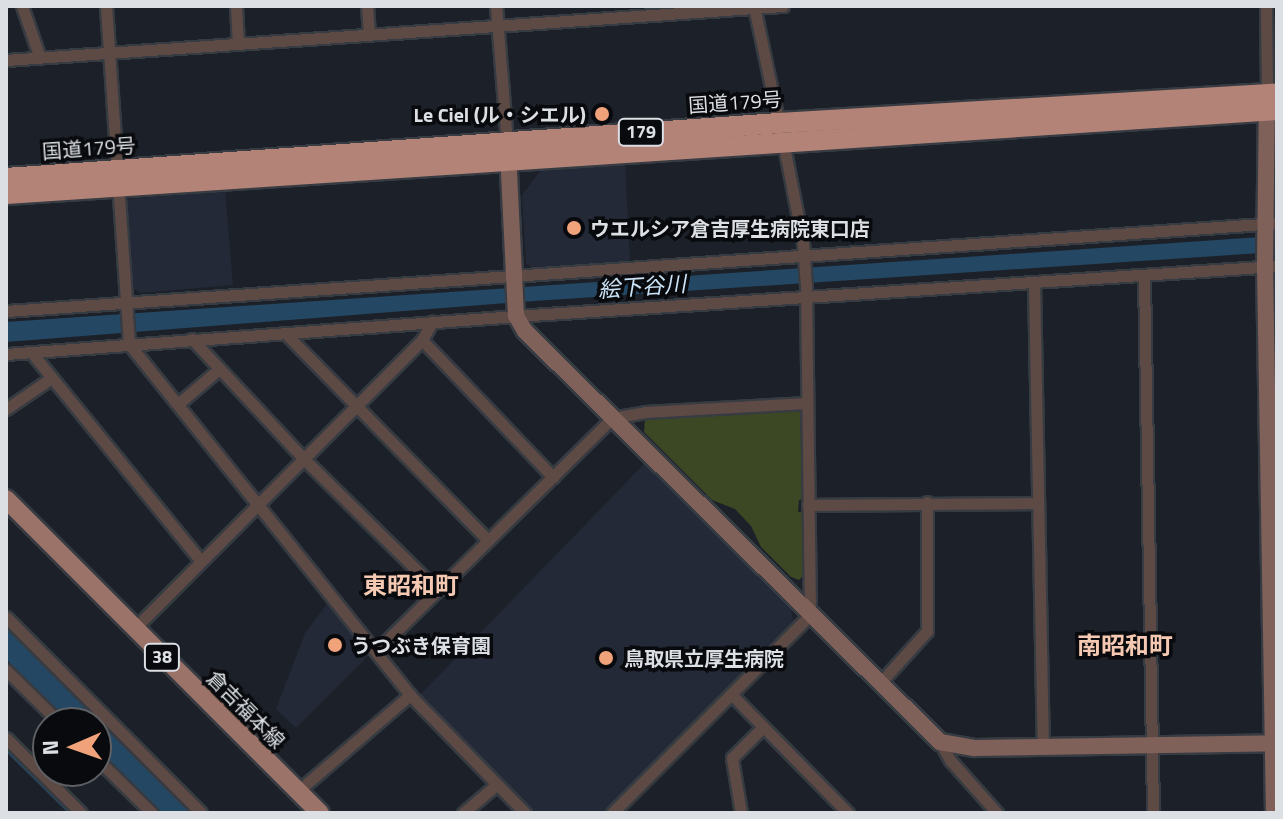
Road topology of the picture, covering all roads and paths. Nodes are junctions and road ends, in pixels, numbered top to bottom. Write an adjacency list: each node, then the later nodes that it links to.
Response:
1 (22, 6): 14 (street)
2 (106, 6): 13 (street)
3 (236, 6): 12 (street)
4 (367, 6): 11 (street)
5 (496, 6): 10 (street)
6 (783, 6): 8 (street)
7 (1266, 6): 16 (street)
8 (754, 7): 9 (street); 17 (street)
9 (628, 12): 10 (street)
10 (497, 25): 11 (street); 18 (street)
11 (369, 34): 12 (street)
12 (238, 42): 13 (street)
13 (110, 52): 14 (street); 20 (street)
14 (40, 58): 15 (street)
15 (6, 60)
16 (1272, 102): 17 (highway, 国道179号 / 179); 22 (street)
17 (781, 132): 18 (highway, 国道179号 / 179); 23 (street)
18 (508, 151): 20 (highway, 国道179号 / 179); 26 (street)
19 (6, 178): 20 (highway, 国道179号 / 179)
20 (119, 178): 21 (highway, 国道179号 / 179); 29 (street)
21 (6, 194)
22 (1270, 227): 23 (street); 24 (street)
23 (804, 260): 26 (street); 28 (street)
24 (1269, 262): 25 (street); 56 (street)
25 (1144, 275): 27 (street); 71 (street)
26 (514, 280): 29 (street); 30 (street)
27 (1034, 283): 28 (street); 50 (street)
28 (806, 293): 30 (street); 41 (street)
29 (126, 306): 31 (street); 35 (street)
30 (516, 310): 32 (street); 45 (street)
31 (6, 311)
32 (432, 322): 33 (street); 36 (street)
33 (285, 333): 34 (street); 43 (street)
34 (192, 339): 35 (street); 39 (street)
35 (128, 340): 37 (street); 42 (street)
36 (422, 340): 43 (street); 47 (street)
37 (31, 352): 38 (street); 40 (street)
38 (6, 354)
39 (218, 370): 42 (street); 46 (street)
40 (50, 379): 44 (street); 54 (street)
41 (807, 403): 45 (street); 52 (street)
42 (178, 404): 51 (street)
43 (355, 405): 46 (street); 53 (street)
44 (6, 409)
45 (612, 418): 47 (street); 57 (street)
46 (304, 459): 51 (street); 55 (street)
47 (553, 477): 53 (street)
48 (6, 499): 59 (main road, 倉吉福本線 / 38)
49 (927, 502): 50 (street); 52 (street); 62 (street)
50 (1038, 503): 70 (street)
51 (259, 505): 54 (street); 60 (street)
52 (808, 505): 57 (street)
53 (488, 540): 55 (street)
54 (201, 561): 59 (street)
55 (437, 590): 60 (street)
56 (1273, 591): 69 (street)
57 (810, 615): 62 (street); 63 (street)
58 (6, 617): 77 (street)
59 (134, 629): 74 (main road, 倉吉福本線 / 38)
60 (376, 651): 64 (street)
61 (6, 670): 65 (street)
62 (880, 683): 68 (street)
63 (731, 694): 66 (street); 81 (street)
64 (410, 695): 73 (street); 74 (street)
65 (44, 707)
66 (763, 727): 82 (street); 83 (street)
67 (6, 738): 75 (street)
68 (940, 742): 70 (street); 84 (street)
69 (1276, 743): 71 (street); 86 (street)
70 (1043, 746): 71 (street)
71 (1153, 746): 85 (street)
72 (112, 774): 76 (street)
73 (496, 785): 79 (street); 80 (street)
74 (298, 791): 78 (main road, 倉吉福本線 / 38)
75 (81, 813)
76 (152, 813)
77 (201, 813)
78 (320, 813)
79 (463, 813)
80 (525, 813)
81 (612, 813)
82 (741, 813)
83 (848, 813)
84 (997, 813)
85 (1153, 813)
86 (1274, 813)

